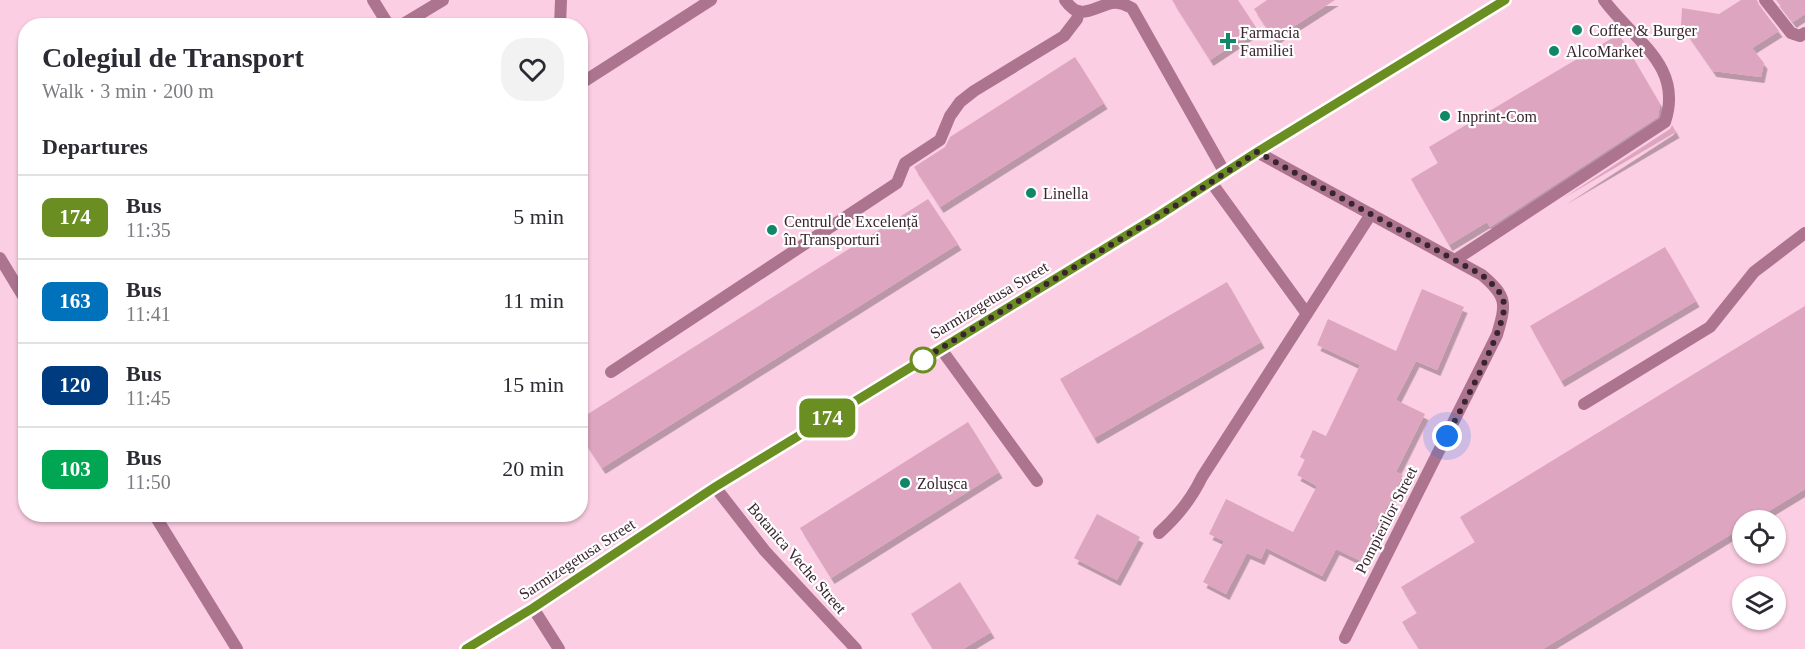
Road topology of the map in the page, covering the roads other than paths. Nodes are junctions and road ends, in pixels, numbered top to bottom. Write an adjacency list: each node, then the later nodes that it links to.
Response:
1 (373, 0): 10 (street)
2 (443, 0): 11 (street)
3 (561, 0): 12 (street)
4 (711, 0): 14 (street)
5 (1065, 0): 9 (street)
6 (1505, 0): 15 (main road, Sarmizegetusa Street)
7 (1604, 0): 21 (street)
8 (1765, 0): 13 (street)
9 (1079, 11): 16 (street); 25 (street)
10 (384, 18)
11 (413, 18)
12 (560, 18)
13 (1805, 33)
14 (588, 79)
15 (1257, 152): 16 (main road, Sarmizegetusa Street); 18 (street, Pompierilor Street)
16 (1225, 173): 17 (main road, Sarmizegetusa Street)
17 (1211, 182): 23 (street); 24 (main road, Sarmizegetusa Street)
18 (1371, 214): 21 (street, Pompierilor Street); 23 (street)
19 (1805, 233): 26 (street)
20 (0, 258): 22 (street)
21 (1455, 260): 32 (street, Pompierilor Street)
22 (18, 288)
23 (1307, 314): 30 (street)
24 (941, 349): 27 (street); 28 (main road, Sarmizegetusa Street)
25 (611, 372)
26 (1584, 404)
27 (1036, 481)
28 (715, 487): 31 (main road, Sarmizegetusa Street); 36 (street, Botanica Veche Street)
29 (159, 522): 33 (street)
30 (1159, 533)
31 (533, 608): 34 (main road, Sarmizegetusa Street); 35 (street)
32 (1345, 638)
33 (237, 649)
34 (466, 649)
35 (559, 649)
36 (856, 649)

